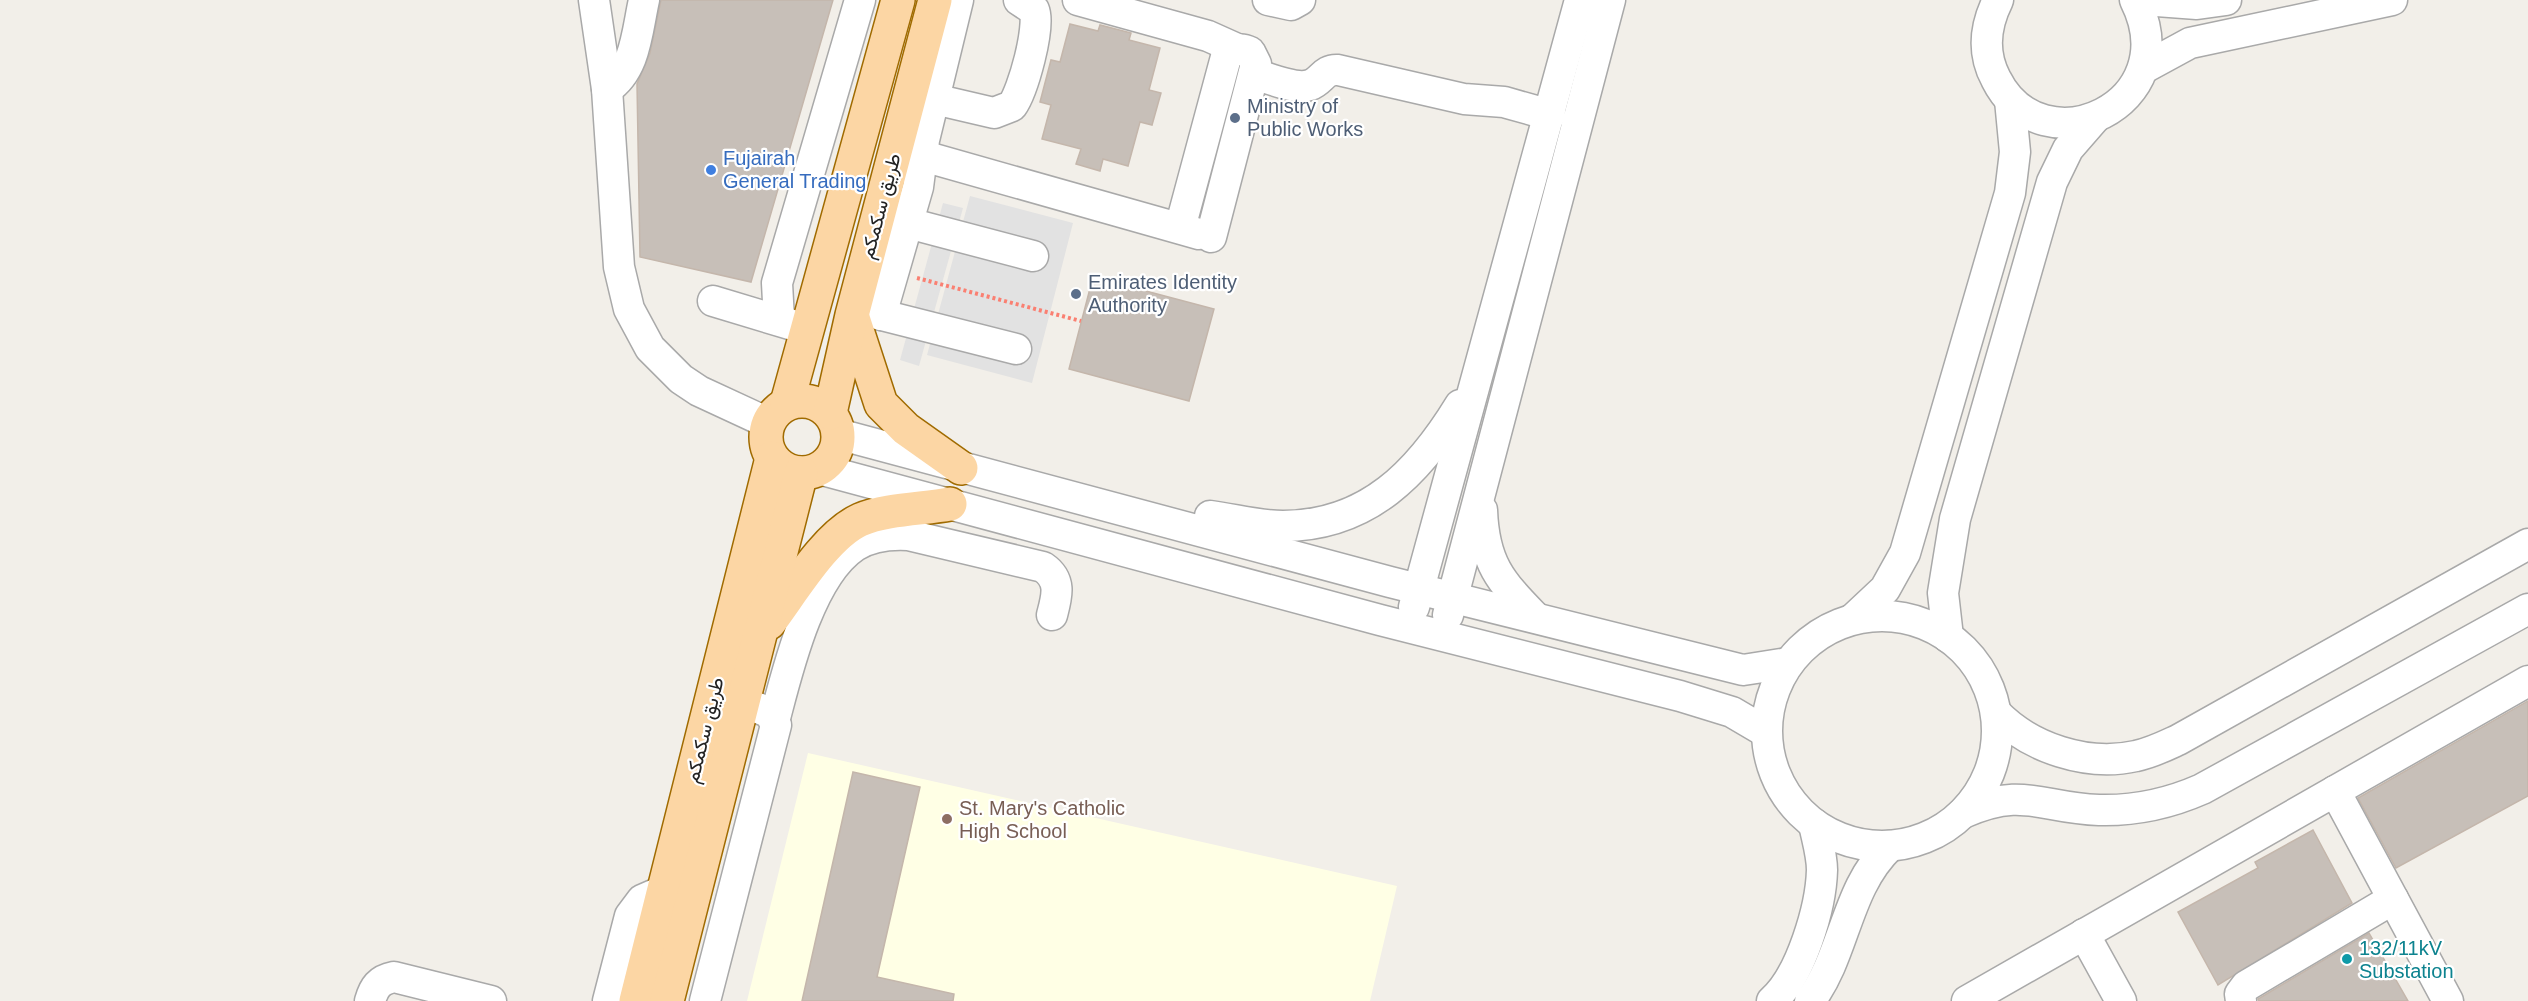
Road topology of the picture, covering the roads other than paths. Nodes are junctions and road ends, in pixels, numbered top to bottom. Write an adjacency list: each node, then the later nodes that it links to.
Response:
1 (594, 0): 21 (street)
2 (644, 0): 21 (street)
3 (860, 0): 32 (street)
4 (898, 0): 32 (main road, طريق سكمكم)
5 (935, 0): 26 (main road, طريق سكمكم)
6 (958, 0): 22 (street)
7 (1078, 0): 18 (street)
8 (1268, 0): 9 (street)
9 (1300, 0)
10 (1580, 0): 25 (street)
11 (1610, 0): 40 (street)
12 (1998, 0): 23 (street)
13 (2135, 0): 19 (street)
14 (2143, 0): 15 (street)
15 (2226, 0)
16 (2392, 0): 19 (street)
17 (1034, 3): 22 (street)
18 (1237, 49): 20 (street); 28 (street)
19 (2144, 68): 24 (street)
20 (1254, 74): 25 (street); 28 (street)
21 (607, 89): 35 (street)
22 (934, 99): 26 (street)
23 (2010, 100): 24 (street); 49 (street)
24 (2095, 118): 53 (street)
25 (1549, 121): 34 (street)
26 (909, 152): 27 (street); 28 (street); 31 (main road, طريق سكمكم)
27 (908, 223): 29 (street); 31 (street)
28 (1180, 228)
29 (1033, 256)
30 (713, 302): 32 (street)
31 (862, 312): 33 (street); 36 (main road, طريق سكمكم); 38 (main road)
32 (793, 325): 35 (main road, طريق سكمكم)
33 (1016, 349)
34 (1478, 374): 42 (street); 44 (street)
35 (778, 413): 36 (main road); 37 (main road)
36 (834, 424): 38 (street); 39 (main road)
37 (772, 458): 39 (main road); 64 (main road, طريق سكمكم)
38 (961, 468): 42 (street)
39 (810, 471): 41 (street); 51 (main road, طريق سكمكم)
40 (1481, 489): 45 (street); 48 (street)
41 (950, 504): 50 (street); 51 (main road)
42 (1167, 523): 44 (street)
43 (2528, 544): 57 (street)
44 (1419, 589): 45 (street); 50 (street)
45 (1452, 597): 48 (street); 52 (street)
46 (2528, 609): 61 (street)
47 (1052, 615): 58 (street)
48 (1535, 617): 54 (street)
49 (1853, 619): 53 (street); 54 (street)
50 (1408, 627): 52 (street)
51 (761, 634): 56 (main road, طريق سكمكم)
52 (1442, 635): 59 (street)
53 (1948, 637): 57 (street)
54 (1788, 663): 59 (street)
55 (2528, 681): 60 (street)
56 (744, 704): 58 (street); 71 (main road, طريق سكمكم)
57 (1996, 713): 61 (street)
58 (775, 718): 72 (street)
59 (1766, 732): 62 (street)
60 (2335, 791): 65 (street); 66 (street)
61 (1963, 813): 63 (street)
62 (1814, 824): 63 (street); 73 (street)
63 (1890, 846): 74 (street)
64 (664, 890): 69 (street); 70 (main road, طريق سكمكم)
65 (2393, 899): 77 (street); 78 (street)
66 (2084, 934): 75 (street); 76 (street)
67 (370, 1001): 68 (street)
68 (490, 1001)
69 (608, 1001)
70 (636, 1001)
71 (667, 1001)
72 (705, 1001)
73 (1772, 1001)
74 (1810, 1001)
75 (1966, 1001)
76 (2121, 1001)
77 (2241, 1001)
78 (2448, 1001)

